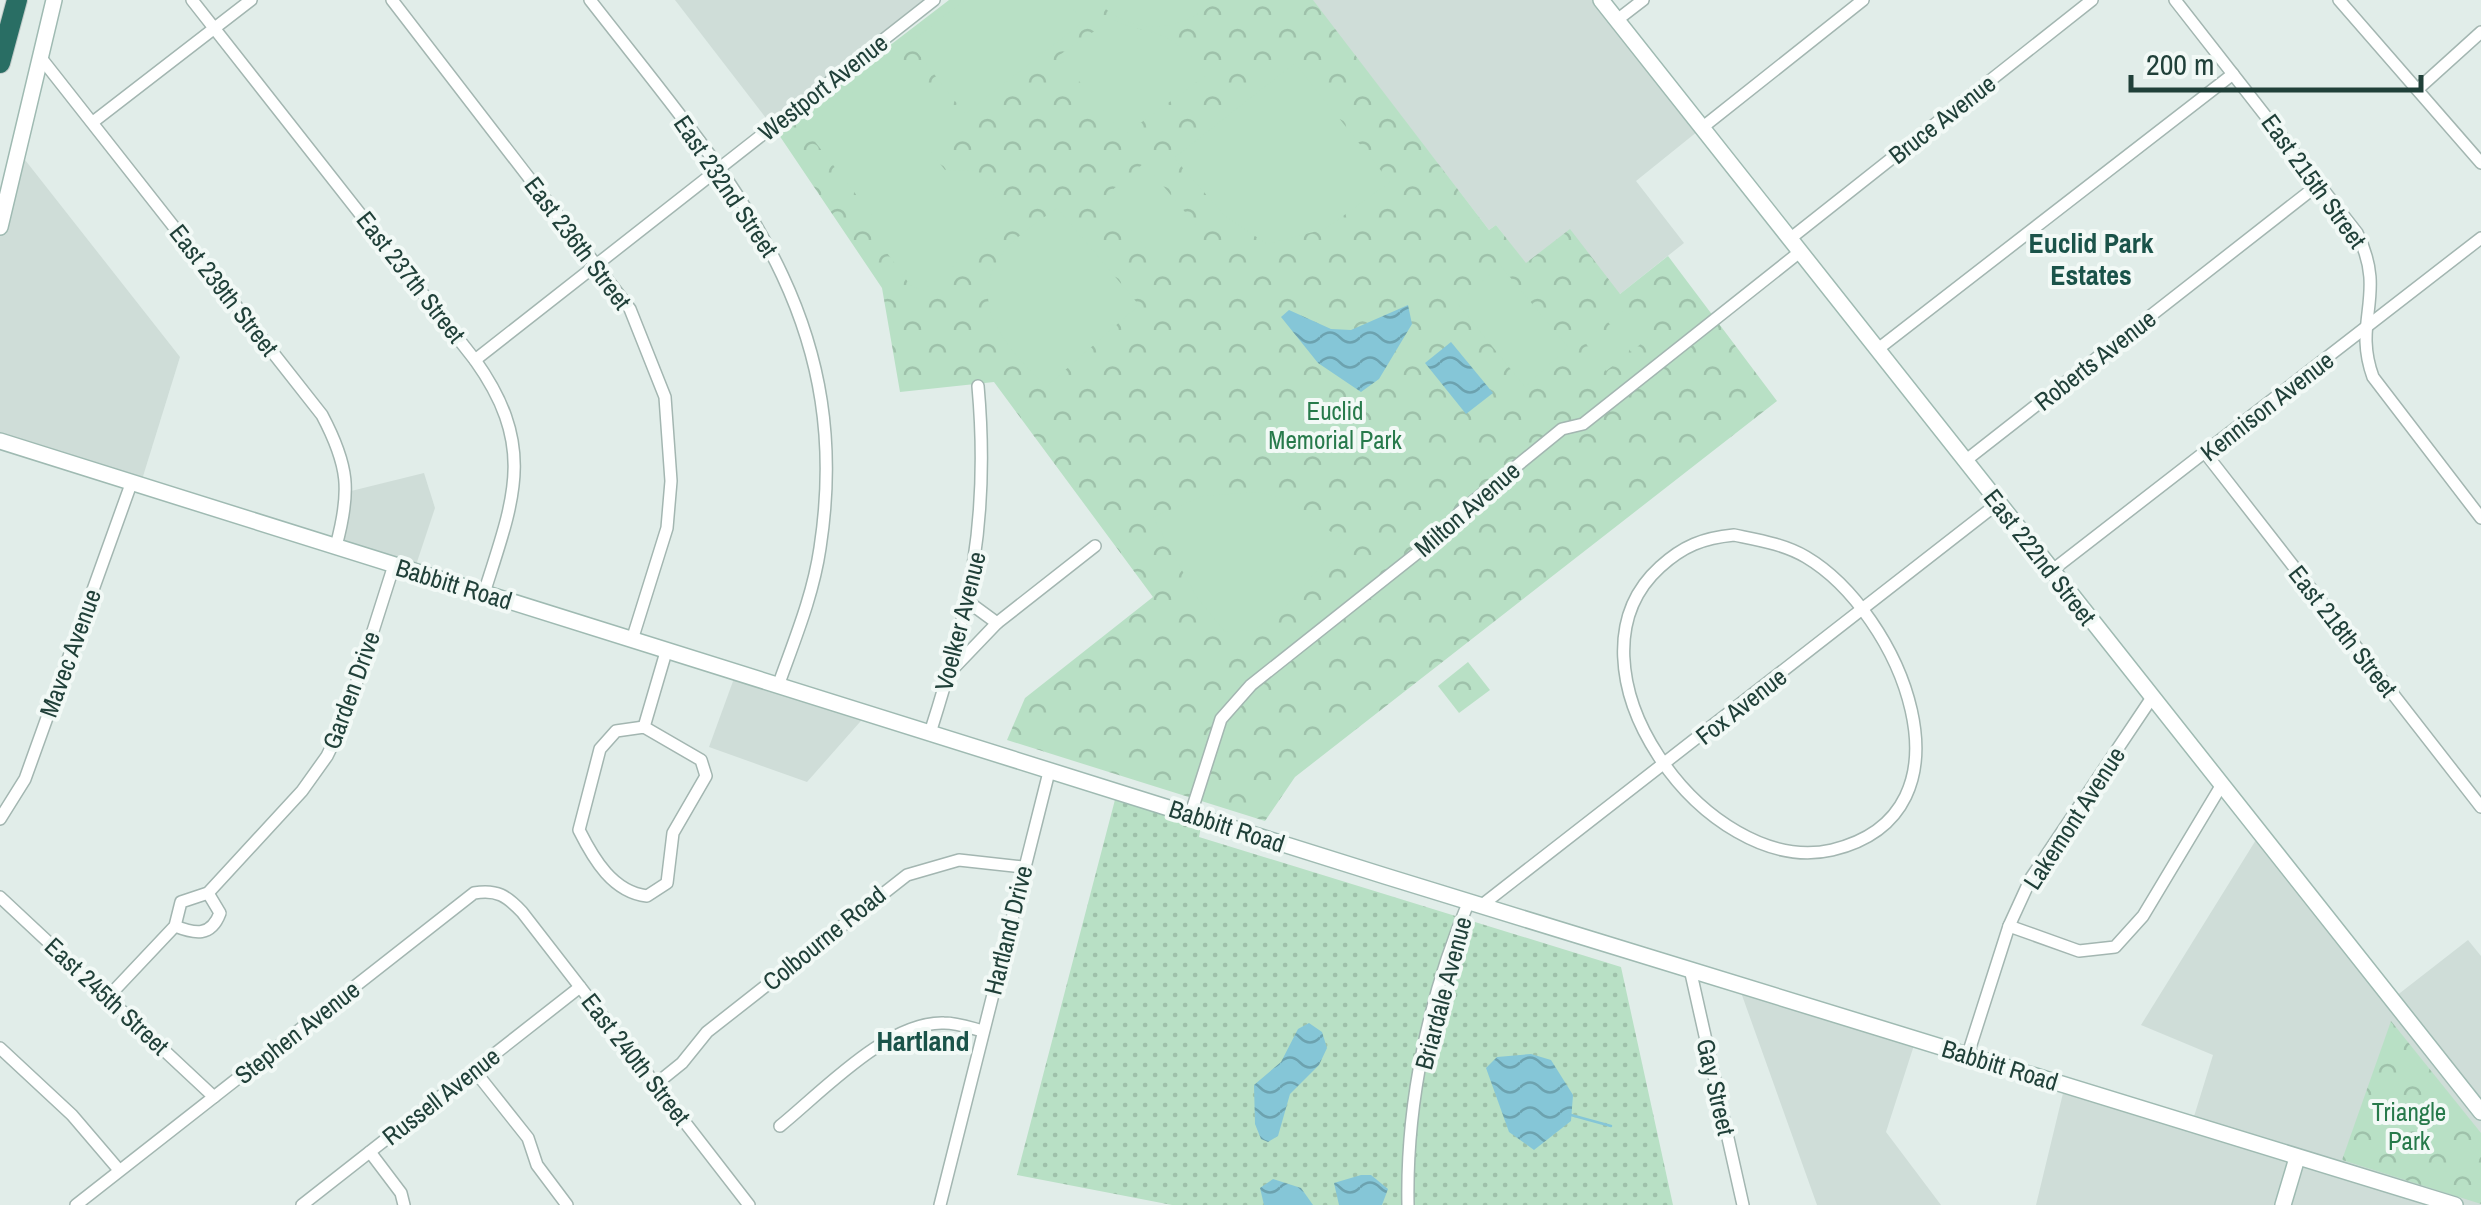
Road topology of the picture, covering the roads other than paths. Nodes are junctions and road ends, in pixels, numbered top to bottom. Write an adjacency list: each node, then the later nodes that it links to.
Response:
1 (54, 0): 17 (main road)
2 (192, 0): 15 (street, East 237th Street)
3 (251, 0): 15 (street)
4 (392, 0): 29 (street, East 236th Street)
5 (590, 0): 24 (street, East 232nd Street)
6 (934, 0): 24 (street, Westport Avenue)
7 (1601, 0): 14 (main road, East 222nd Street)
8 (1643, 0): 14 (street)
9 (1863, 0): 22 (street)
10 (2092, 0): 28 (street, Bruce Avenue)
11 (2176, 0): 19 (street, East 215th Street)
12 (2340, 0): 20 (street)
13 (17, 2): 18 (highway)
14 (1617, 20): 22 (main road, East 222nd Street)
15 (216, 26): 21 (street); 32 (street, East 237th Street)
16 (2481, 32): 20 (street)
17 (41, 58): 21 (street, East 239th Street); 26 (main road)
18 (0, 62)
19 (2233, 74): 25 (street, East 215th Street); 31 (street)
20 (2418, 89): 23 (street)
21 (93, 122): 40 (street, East 239th Street)
22 (1703, 127): 28 (main road, East 222nd Street)
23 (2481, 163)
24 (719, 168): 29 (street, Westport Avenue); 51 (street, East 232nd Street)
25 (2320, 184): 30 (street, East 215th Street); 36 (street, Roberts Avenue)
26 (0, 227)
27 (2481, 238): 30 (street, Kennison Avenue)
28 (1796, 245): 31 (main road, East 222nd Street); 59 (street, Milton Avenue)
29 (597, 264): 32 (street, Westport Avenue); 48 (street, East 236th Street)
30 (2364, 330): 35 (street, Kennison Avenue); 39 (street)
31 (1878, 348): 36 (main road, East 222nd Street)
32 (475, 360): 44 (street, East 237th Street)
33 (978, 386): 45 (street, Voelker Avenue)
34 (0, 441): 37 (main road, Babbitt Road)
35 (2206, 454): 43 (street, Kennison Avenue); 58 (street, East 218th Street)
36 (1965, 461): 38 (main road, East 222nd Street)
37 (131, 484): 40 (main road, Babbitt Road); 60 (street, Mavec Avenue)
38 (1998, 504): 43 (main road, East 222nd Street); 46 (street, Fox Avenue)
39 (2481, 518)
40 (336, 546): 42 (main road, Babbitt Road)
41 (1094, 546): 47 (street)
42 (394, 565): 44 (main road, Babbitt Road); 62 (street, Garden Drive)
43 (2050, 572): 52 (main road, East 222nd Street)
44 (484, 593): 48 (main road, Babbitt Road)
45 (967, 601): 47 (street); 50 (street, Voelker Avenue)
46 (1863, 610): 55 (street, Fox Avenue); 55 (street); 55 (street)
47 (997, 623): 50 (street)
48 (632, 640): 49 (main road, Babbitt Road)
49 (666, 652): 51 (main road, Babbitt Road); 53 (street)
50 (950, 673): 54 (street, Voelker Avenue)
51 (778, 686): 54 (main road, Babbitt Road)
52 (2152, 699): 57 (main road, East 222nd Street); 67 (street, Lakemont Avenue)
53 (644, 727): 53 (street)
54 (930, 734): 56 (main road, Babbitt Road)
55 (1667, 764): 64 (street, Fox Avenue)
56 (1049, 772): 59 (main road, Babbitt Road); 61 (street, Hartland Drive)
57 (2221, 786): 67 (street); 77 (main road, East 222nd Street)
58 (2481, 807)
59 (1191, 813): 64 (main road, Babbitt Road)
60 (0, 818)
61 (1023, 868): 71 (street, Hartland Drive); 75 (street, Colbourne Road)
62 (208, 893): 66 (street, Garden Drive); 66 (street)
63 (0, 896): 70 (street, East 245th Street)
64 (1475, 903): 68 (main road, Babbitt Road); 88 (street, Briardale Avenue)
65 (522, 912): 69 (street, East 240th Street); 76 (street, Stephen Avenue)
66 (175, 926): 70 (street, Garden Drive)
67 (2009, 926): 73 (street, Lakemont Avenue)
68 (1690, 969): 73 (main road, Babbitt Road); 89 (street, Gay Street)
69 (580, 986): 74 (street, Russell Avenue); 75 (street, East 240th Street)
70 (108, 997): 76 (street, East 245th Street)
71 (983, 1031): 78 (street); 87 (street, Hartland Drive)
72 (0, 1048): 81 (street)
73 (1968, 1054): 80 (main road, Babbitt Road)
74 (474, 1070): 79 (street, Russell Avenue); 85 (street)
75 (656, 1084): 86 (street, East 240th Street)
76 (214, 1096): 81 (street, Stephen Avenue)
77 (2481, 1112)
78 (780, 1126)
79 (370, 1152): 83 (street, Russell Avenue); 84 (street)
80 (2296, 1158): 90 (main road); 91 (main road, Babbitt Road)
81 (119, 1170): 82 (street, Stephen Avenue)
82 (76, 1205)
83 (302, 1205)
84 (404, 1205)
85 (567, 1205)
86 (749, 1205)
87 (940, 1205)
88 (1408, 1205)
89 (1742, 1205)
90 (2283, 1205)
91 (2455, 1205)

